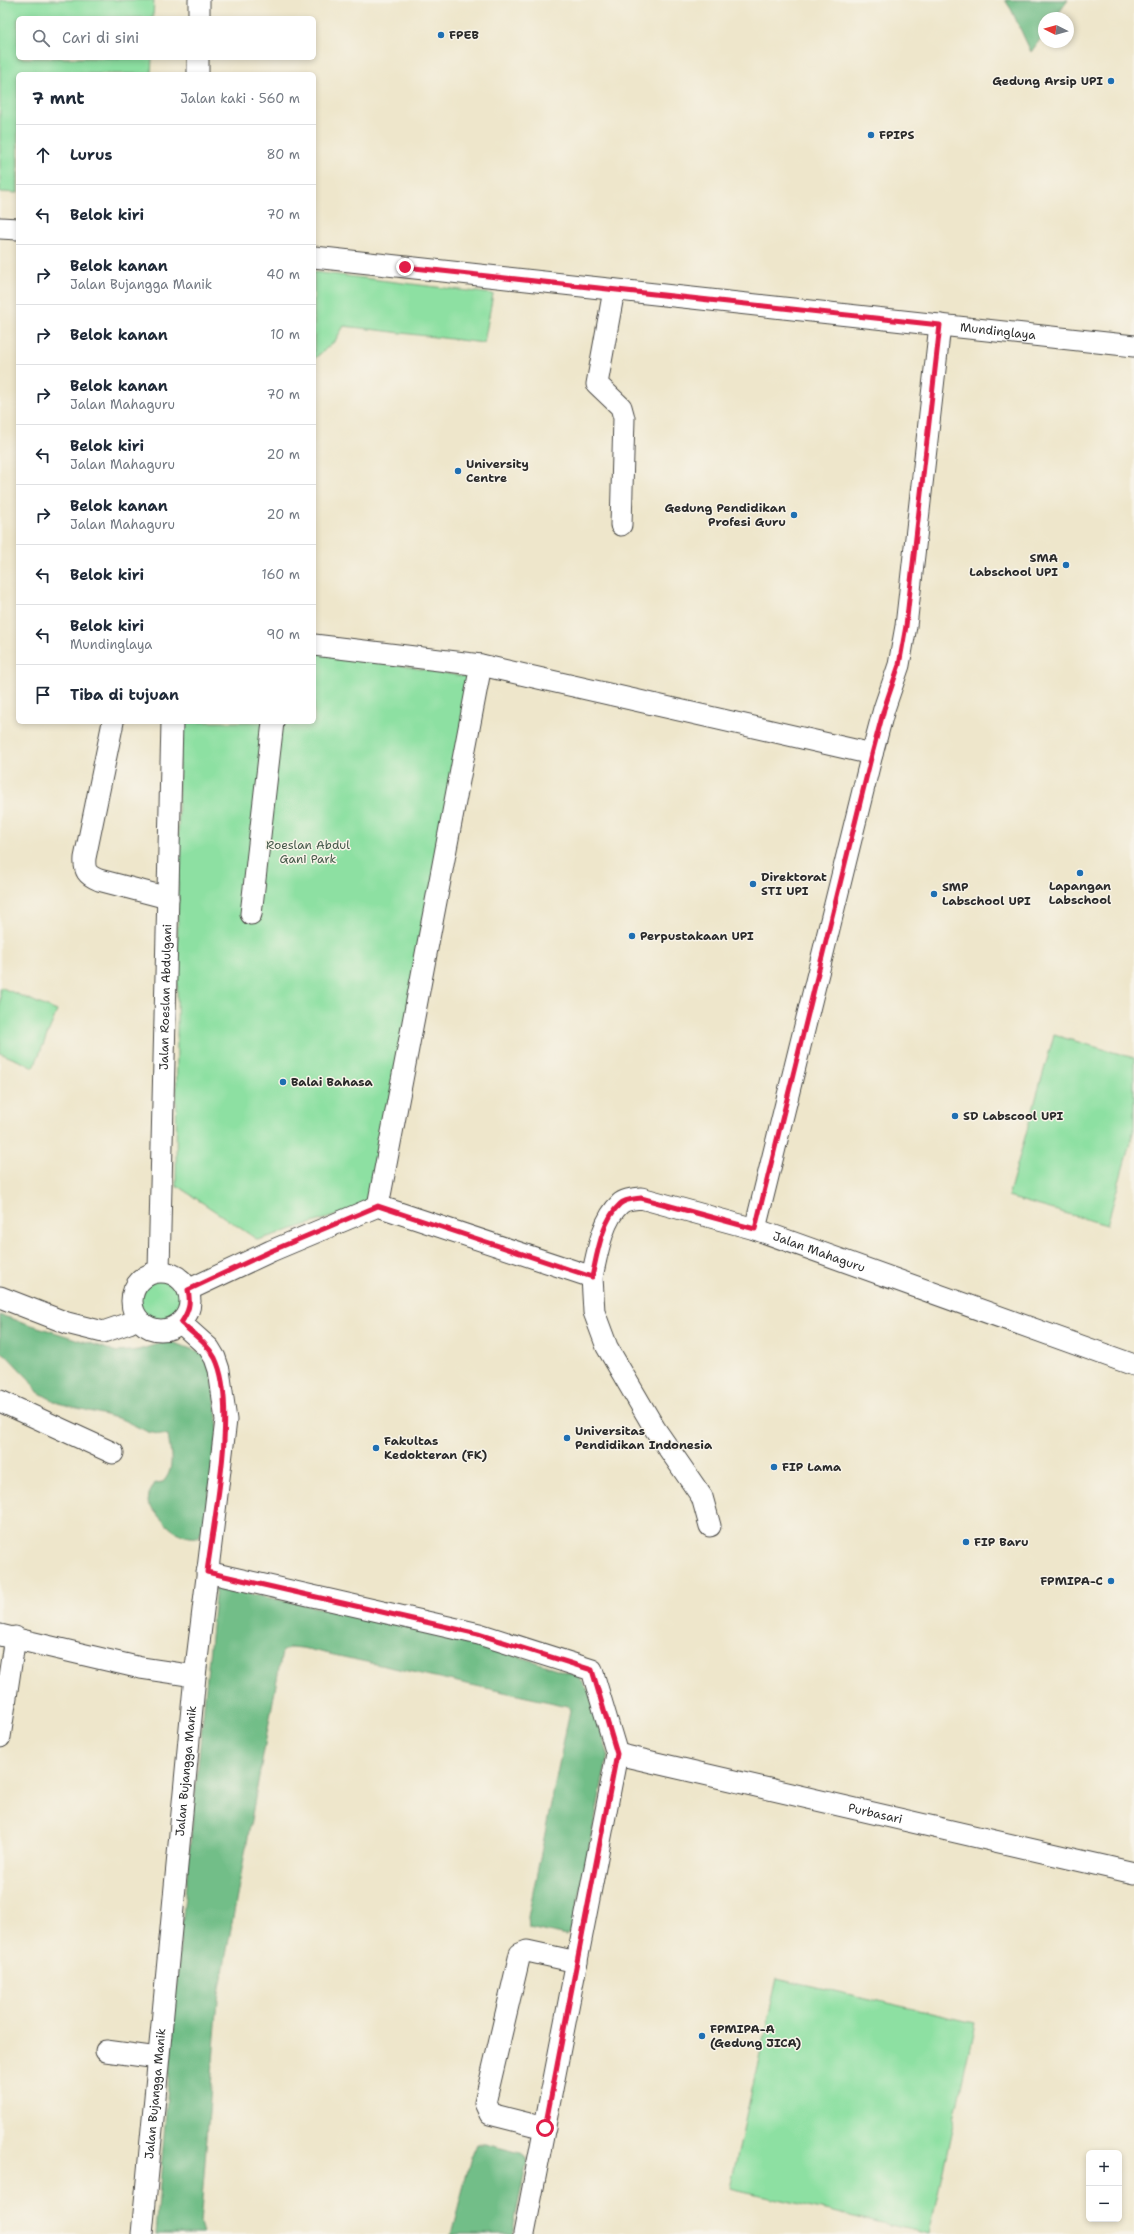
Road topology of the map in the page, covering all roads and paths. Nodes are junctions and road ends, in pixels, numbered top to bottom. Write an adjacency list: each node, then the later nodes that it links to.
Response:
1 (199, 0): 2 (lane)
2 (199, 16)
3 (198, 60): 4 (lane)
4 (198, 72)
5 (0, 228): 6 (lane)
6 (16, 230)
7 (316, 257): 8 (lane, Mundinglaya)
8 (614, 290): 9 (lane, Mundinglaya); 11 (lane)
9 (940, 325): 10 (lane, Mundinglaya); 17 (lane)
10 (1134, 346)
11 (621, 525)
12 (316, 645): 13 (lane)
13 (481, 665): 17 (lane); 20 (lane)
14 (113, 724): 18 (lane)
15 (172, 724): 18 (lane, Jalan Roeslan Abdulgani)
16 (273, 724): 19 (lane)
17 (872, 754): 21 (lane)
18 (168, 898): 22 (lane, Jalan Roeslan Abdulgani)
19 (251, 914)
20 (378, 1206): 23 (lane); 24 (lane)
21 (755, 1229): 23 (lane, Jalan Mahaguru); 28 (lane, Jalan Mahaguru)
22 (159, 1271): 24 (lane); 26 (lane)
23 (592, 1277): 31 (lane, Jalan Mahaguru)
24 (188, 1290): 27 (lane)
25 (0, 1297): 26 (lane)
26 (138, 1318): 27 (lane)
27 (181, 1323): 32 (lane, Jalan Bujangga Manik)
28 (1134, 1365)
29 (0, 1401): 30 (lane)
30 (114, 1453)
31 (710, 1526)
32 (207, 1572): 34 (lane, Jalan Bujangga Manik); 36 (lane)
33 (7, 1636): 34 (lane); 35 (lane)
34 (195, 1676): 40 (lane, Jalan Bujangga Manik)
35 (0, 1737)
36 (617, 1754): 37 (lane, Purbasari); 38 (lane)
37 (1134, 1873)
38 (577, 1962): 41 (lane); 41 (lane)
39 (106, 2051): 40 (lane)
40 (158, 2058): 42 (lane, Jalan Bujangga Manik)
41 (545, 2128): 43 (lane)
42 (142, 2234)
43 (524, 2234)

